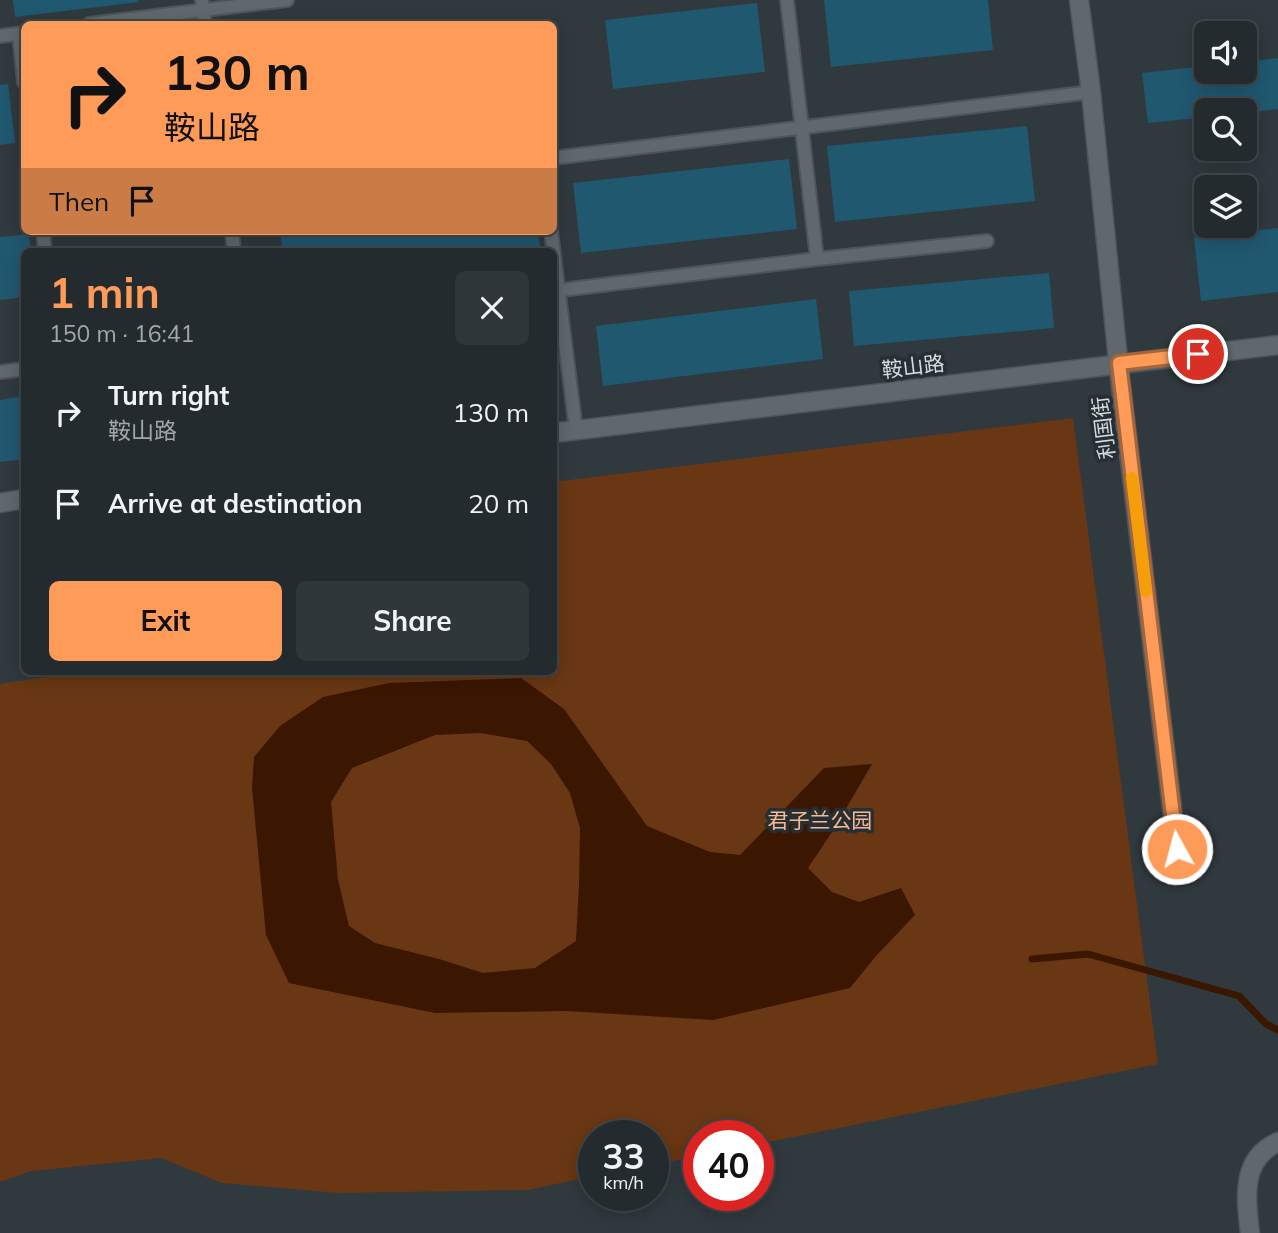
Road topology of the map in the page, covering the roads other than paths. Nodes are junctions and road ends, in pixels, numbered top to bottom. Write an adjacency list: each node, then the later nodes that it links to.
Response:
1 (287, 0): 4 (lane)
2 (787, 0): 9 (lane)
3 (1079, 0): 8 (street, 利国街)
4 (203, 5): 5 (lane)
5 (107, 21)
6 (21, 34): 7 (lane)
7 (0, 36)
8 (1091, 92): 9 (lane); 16 (street, 利国街)
9 (802, 127): 10 (lane); 12 (lane)
10 (557, 158)
11 (987, 242): 12 (lane)
12 (817, 259): 13 (lane)
13 (557, 291)
14 (557, 298): 19 (lane)
15 (1278, 345): 16 (street, 鞍山路)
16 (1119, 363): 19 (street, 鞍山路); 23 (street, 利国街)
17 (21, 369): 18 (lane)
18 (0, 372)
19 (576, 430): 20 (street, 鞍山路)
20 (557, 432)
21 (21, 500): 22 (street)
22 (0, 503)
23 (1177, 849)
24 (1278, 1142): 25 (street)
25 (1250, 1233)

